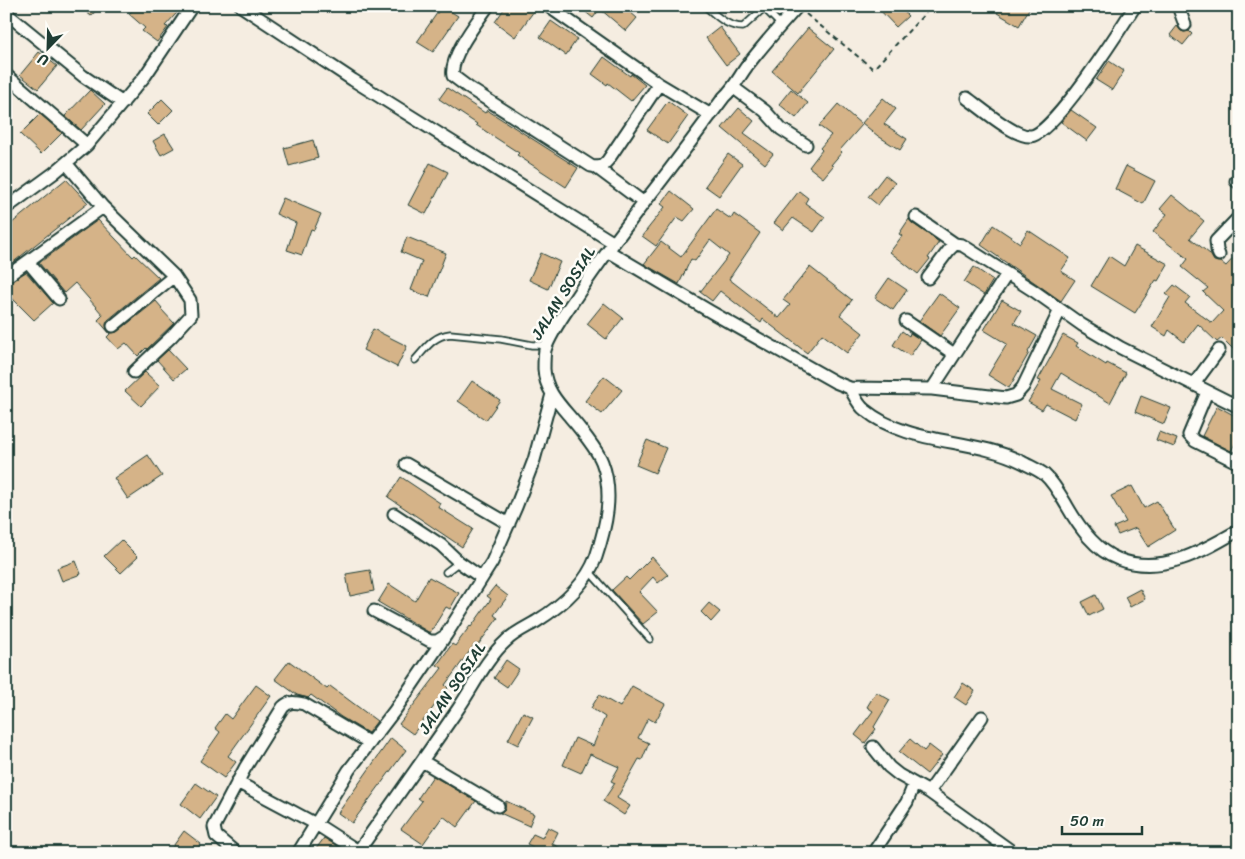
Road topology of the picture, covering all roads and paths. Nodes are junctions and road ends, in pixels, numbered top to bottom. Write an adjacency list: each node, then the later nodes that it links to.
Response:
1 (192, 6): 18 (street)
2 (241, 6): 30 (street)
3 (488, 6): 23 (street)
4 (548, 6): 15 (street)
5 (705, 6): 10 (lane)
6 (798, 6): 7 (path); 12 (street, JALAN SOSIAL)
7 (932, 6)
8 (1135, 6): 17 (street)
9 (1178, 6): 13 (street)
10 (764, 7): 12 (lane)
11 (6, 13): 18 (street)
12 (781, 25): 16 (street, JALAN SOSIAL)
13 (1185, 25)
14 (6, 75): 20 (street)
15 (659, 84): 19 (street); 23 (street)
16 (734, 88): 19 (street, JALAN SOSIAL); 21 (street)
17 (967, 98)
18 (123, 103): 20 (street)
19 (711, 115): 24 (street, JALAN SOSIAL)
20 (87, 145): 22 (street)
21 (806, 145)
22 (66, 163): 25 (street); 26 (street)
23 (598, 168): 24 (street)
24 (644, 204): 30 (street, JALAN SOSIAL)
25 (103, 207): 32 (street); 34 (street)
26 (6, 208)
27 (916, 216): 29 (street)
28 (1239, 217): 31 (street)
29 (955, 244): 33 (street); 36 (street)
30 (611, 247): 41 (street, JALAN SOSIAL); 47 (street)
31 (1219, 255)
32 (28, 262): 35 (street); 37 (street)
33 (1007, 274): 38 (street); 43 (street)
34 (174, 276): 40 (street); 45 (street)
35 (6, 278)
36 (928, 278)
37 (59, 299)
38 (1060, 310): 46 (street); 48 (street)
39 (906, 322): 43 (street)
40 (113, 326)
41 (548, 344): 44 (lane); 50 (street, JALAN SOSIAL)
42 (1219, 350): 46 (street)
43 (954, 354): 48 (street)
44 (415, 360)
45 (134, 372)
46 (1194, 384): 49 (street)
47 (850, 388): 48 (street); 56 (street)
48 (932, 389)
49 (1207, 392): 51 (street); 52 (street)
50 (552, 394): 55 (street); 58 (street, JALAN SOSIAL)
51 (1239, 407)
52 (1239, 457)
53 (406, 464): 55 (street)
54 (394, 514): 57 (street)
55 (509, 524): 60 (street)
56 (1239, 530)
57 (459, 562): 59 (lane); 60 (street)
58 (589, 571): 63 (lane); 67 (street, JALAN SOSIAL)
59 (446, 572)
60 (482, 578): 62 (street)
61 (374, 610): 62 (street)
62 (446, 636): 65 (street)
63 (650, 640)
64 (982, 718): 70 (street)
65 (370, 742): 68 (street); 72 (street)
66 (873, 747): 69 (street)
67 (422, 761): 71 (street); 73 (street, JALAN SOSIAL)
68 (237, 782): 72 (street); 74 (street)
69 (914, 784): 70 (street); 76 (street)
70 (929, 792): 77 (street)
71 (498, 806)
72 (316, 824): 73 (street); 75 (street)
73 (357, 852)
74 (236, 853)
75 (298, 853)
76 (873, 853)
77 (1014, 853)

